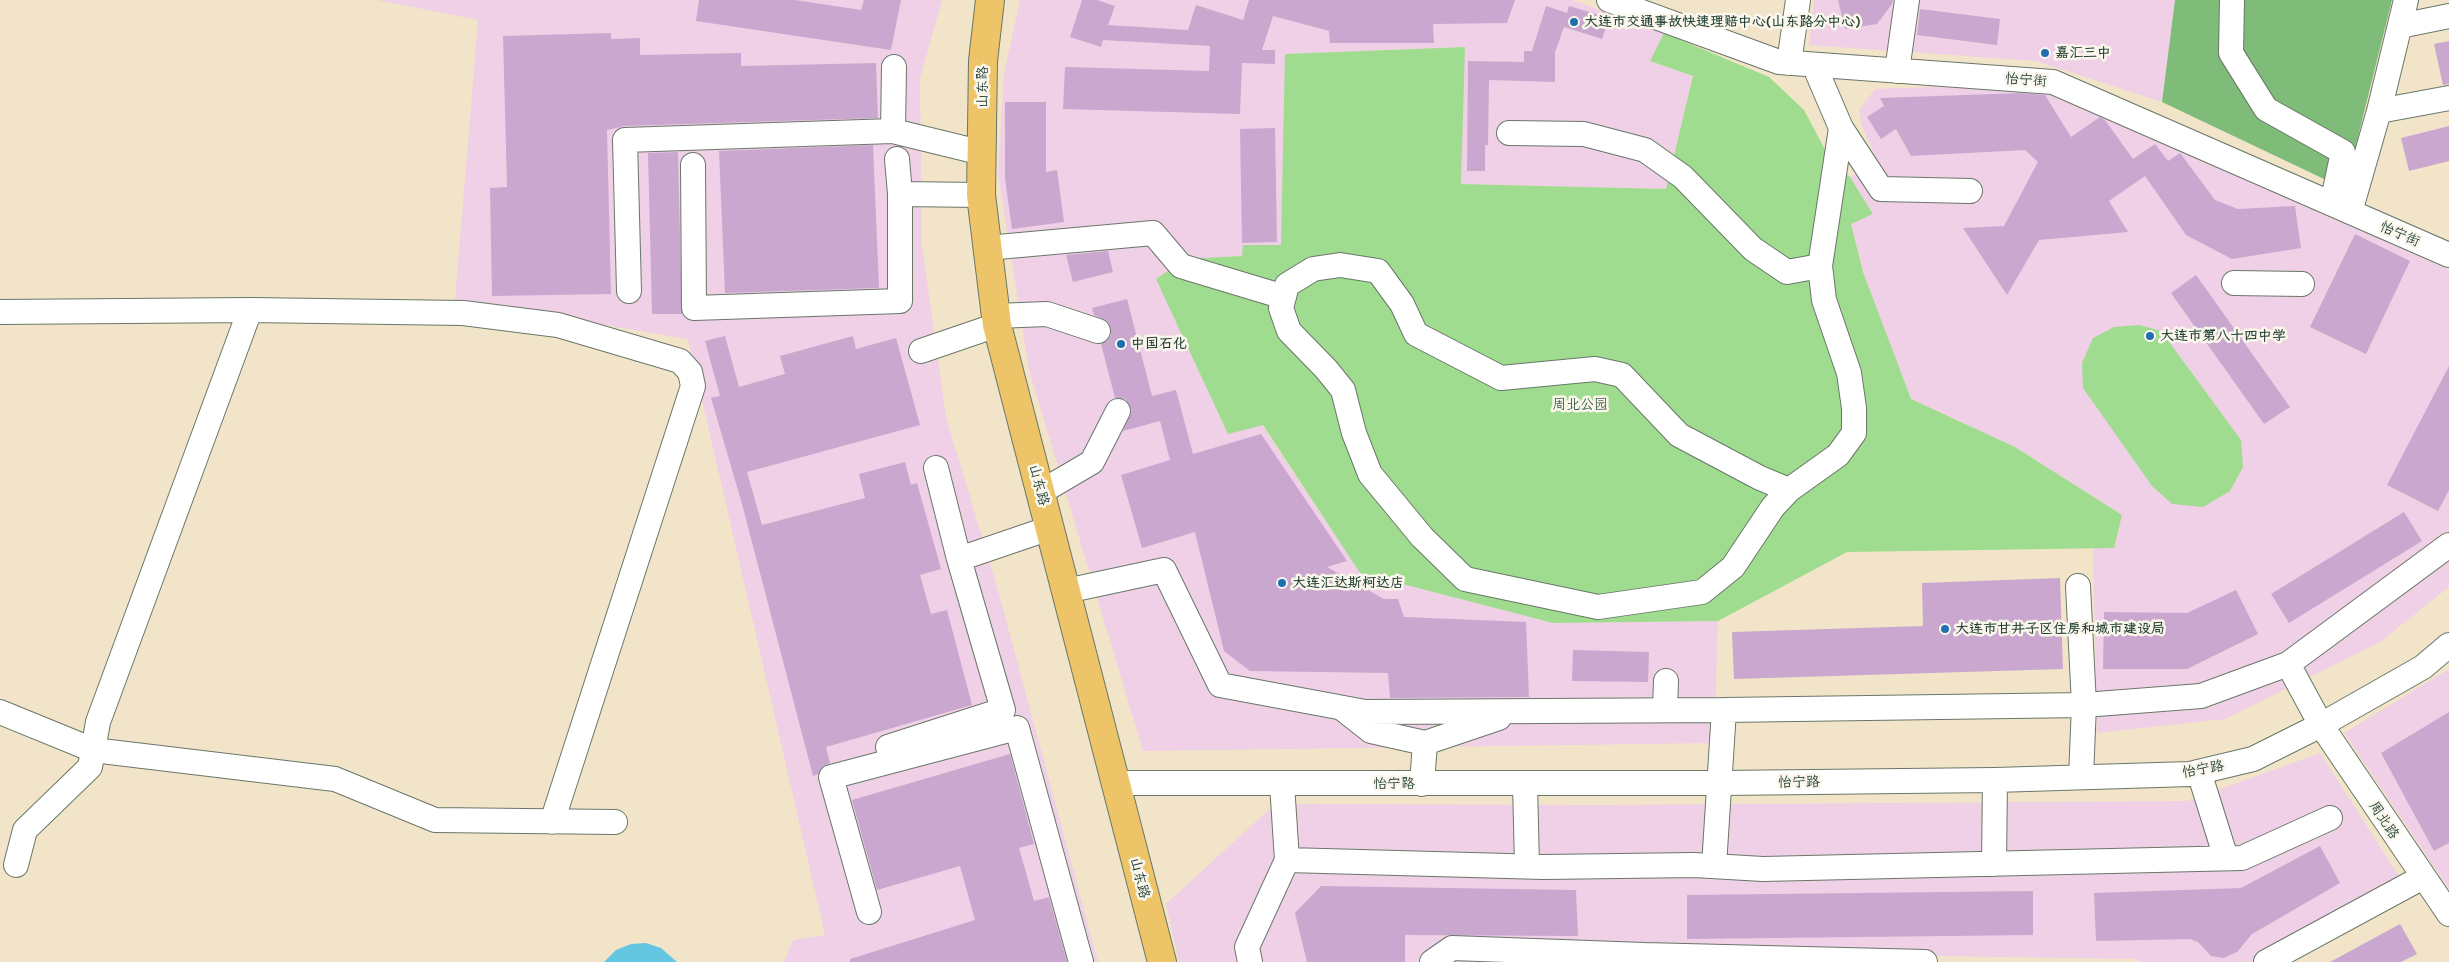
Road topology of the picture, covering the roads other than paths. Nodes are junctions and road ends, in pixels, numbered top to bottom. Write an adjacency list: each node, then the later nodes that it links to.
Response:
1 (990, 0): 18 (main road, 山东路)
2 (1609, 0): 9 (street, 怡宁街)
3 (1798, 0): 9 (street)
4 (1907, 0): 12 (street)
5 (2232, 0): 24 (street)
6 (2406, 0): 8 (street)
7 (2449, 16): 8 (street)
8 (2400, 26): 14 (street)
9 (1789, 63): 10 (street, 怡宁街)
10 (1814, 65): 12 (street, 怡宁街); 15 (street)
11 (894, 67): 16 (street)
12 (1897, 71): 24 (street, 怡宁街)
13 (2449, 98): 14 (street)
14 (2379, 111): 24 (street)
15 (1840, 128): 21 (street); 27 (street)
16 (893, 131): 18 (street); 30 (street)
17 (1509, 133): 27 (street)
18 (983, 153): 23 (main road, 山东路)
19 (897, 159): 22 (street)
20 (693, 165): 22 (street)
21 (1970, 191)
22 (900, 194): 23 (street)
23 (981, 195): 25 (main road, 山东路)
24 (2341, 208): 26 (street, 怡宁街)
25 (987, 248): 31 (street); 34 (main road, 山东路)
26 (2449, 256)
27 (1820, 266): 39 (street)
28 (2234, 282): 29 (street)
29 (2302, 284)
30 (629, 291)
31 (1284, 297): 39 (street); 39 (street)
32 (250, 310): 33 (street); 57 (street); 68 (street)
33 (0, 312)
34 (996, 320): 35 (street); 36 (street); 40 (main road, 山东路)
35 (1098, 331)
36 (922, 351)
37 (1118, 411): 40 (street)
38 (936, 468): 43 (street)
39 (1789, 490)
40 (1040, 492): 41 (main road, 山东路)
41 (1050, 528): 43 (street); 45 (main road, 山东路)
42 (2449, 545): 47 (street)
43 (960, 559): 58 (street)
44 (2078, 586): 49 (street)
45 (1066, 591): 50 (street); 62 (main road, 山东路)
46 (2447, 651): 55 (street, 怡宁路)
47 (2288, 664): 49 (street); 55 (street, 周北路)
48 (1666, 681): 51 (street)
49 (2084, 705): 52 (street); 60 (street)
50 (1342, 708): 53 (street); 56 (street)
51 (1665, 710): 52 (street); 53 (street)
52 (1724, 710): 64 (street)
53 (1518, 711): 56 (street)
54 (0, 712): 57 (street)
55 (2321, 725): 59 (street, 怡宁路); 76 (street, 周北路)
56 (1426, 743): 66 (street)
57 (93, 750): 68 (street); 73 (street)
58 (853, 758)
59 (2199, 772): 60 (street, 怡宁路); 70 (street)
60 (2081, 777): 61 (street, 怡宁路)
61 (1996, 780): 64 (street, 怡宁路); 72 (street)
62 (1115, 783): 65 (street, 怡宁路); 81 (main road, 山东路)
63 (1525, 783): 64 (street, 怡宁路); 66 (street, 怡宁路); 74 (street)
64 (1720, 783): 75 (street)
65 (1282, 784): 66 (street, 怡宁路); 71 (street)
66 (1422, 784)
67 (2330, 818): 70 (street)
68 (552, 822): 69 (street)
69 (615, 822)
70 (2226, 858): 72 (street)
71 (1287, 860): 74 (street); 82 (street)
72 (1994, 864): 75 (street)
73 (16, 865)
74 (1527, 866): 75 (street)
75 (1714, 866)
76 (2422, 877): 78 (street, 周北路); 85 (street)
77 (869, 912): 80 (street)
78 (2449, 914)
79 (1645, 959): 83 (street); 84 (street)
80 (1081, 962)
81 (1162, 962)
82 (1250, 962)
83 (1432, 962)
84 (1925, 962)
85 (2266, 962)

